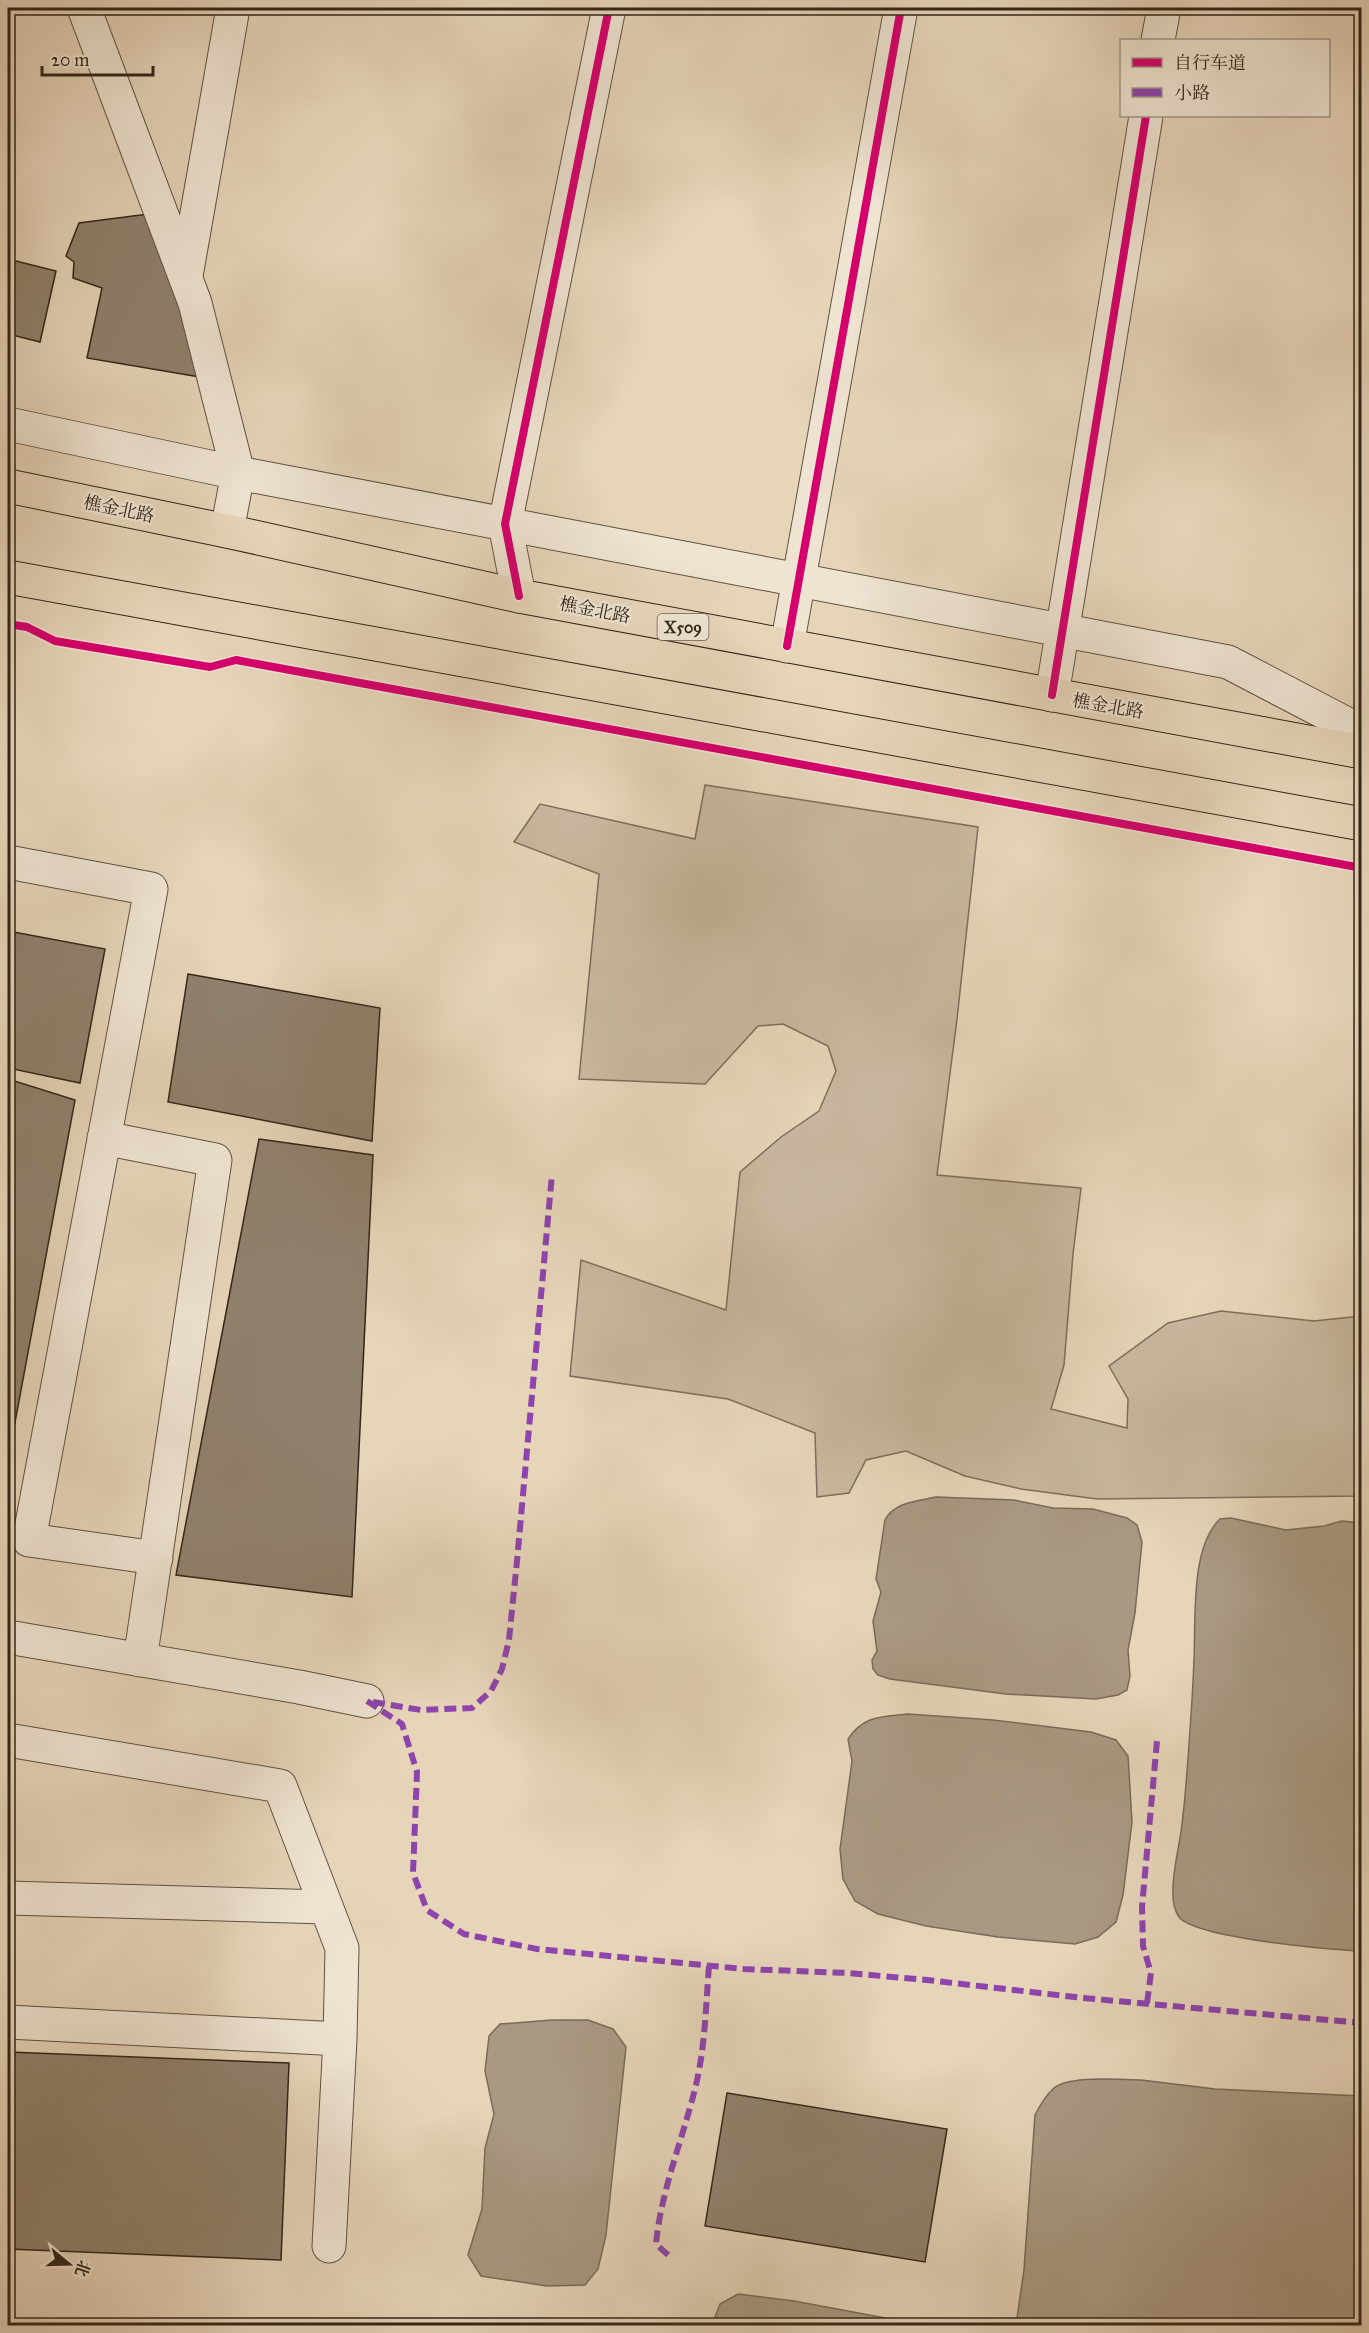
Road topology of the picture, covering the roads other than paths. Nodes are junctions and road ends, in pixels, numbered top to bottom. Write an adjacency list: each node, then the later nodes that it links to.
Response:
1 (84, 8): 8 (street)
2 (234, 8): 8 (street)
3 (609, 8): 12 (street)
4 (901, 8): 15 (street)
5 (1164, 8): 6 (street)
6 (1158, 39)
7 (1146, 117): 17 (street)
8 (186, 278): 10 (street)
9 (8, 424): 10 (street)
10 (238, 473): 12 (street); 13 (street)
11 (8, 486): 13 (main road, 樵金北路 / X509)
12 (505, 524): 15 (street); 16 (street)
13 (227, 531): 16 (main road, 樵金北路 / X509)
14 (8, 577): 22 (main road)
15 (800, 580): 17 (street); 18 (street)
16 (519, 596): 18 (main road, 樵金北路 / X509)
17 (1062, 630): 19 (street); 20 (street)
18 (787, 646): 19 (main road, 樵金北路 / X509)
19 (1052, 695): 21 (main road, 樵金北路 / X509)
20 (1362, 732)
21 (1362, 752)
22 (1362, 824)
23 (8, 862): 24 (street)
24 (104, 1138): 25 (street); 25 (street)
25 (156, 1558): 27 (street)
26 (8, 1637): 27 (street)
27 (140, 1660): 28 (street)
28 (367, 1701)
29 (8, 1740): 31 (street)
30 (8, 1898): 31 (street)
31 (326, 1907): 33 (street)
32 (8, 2022): 33 (street)
33 (340, 2039): 34 (street)
34 (329, 2246)

